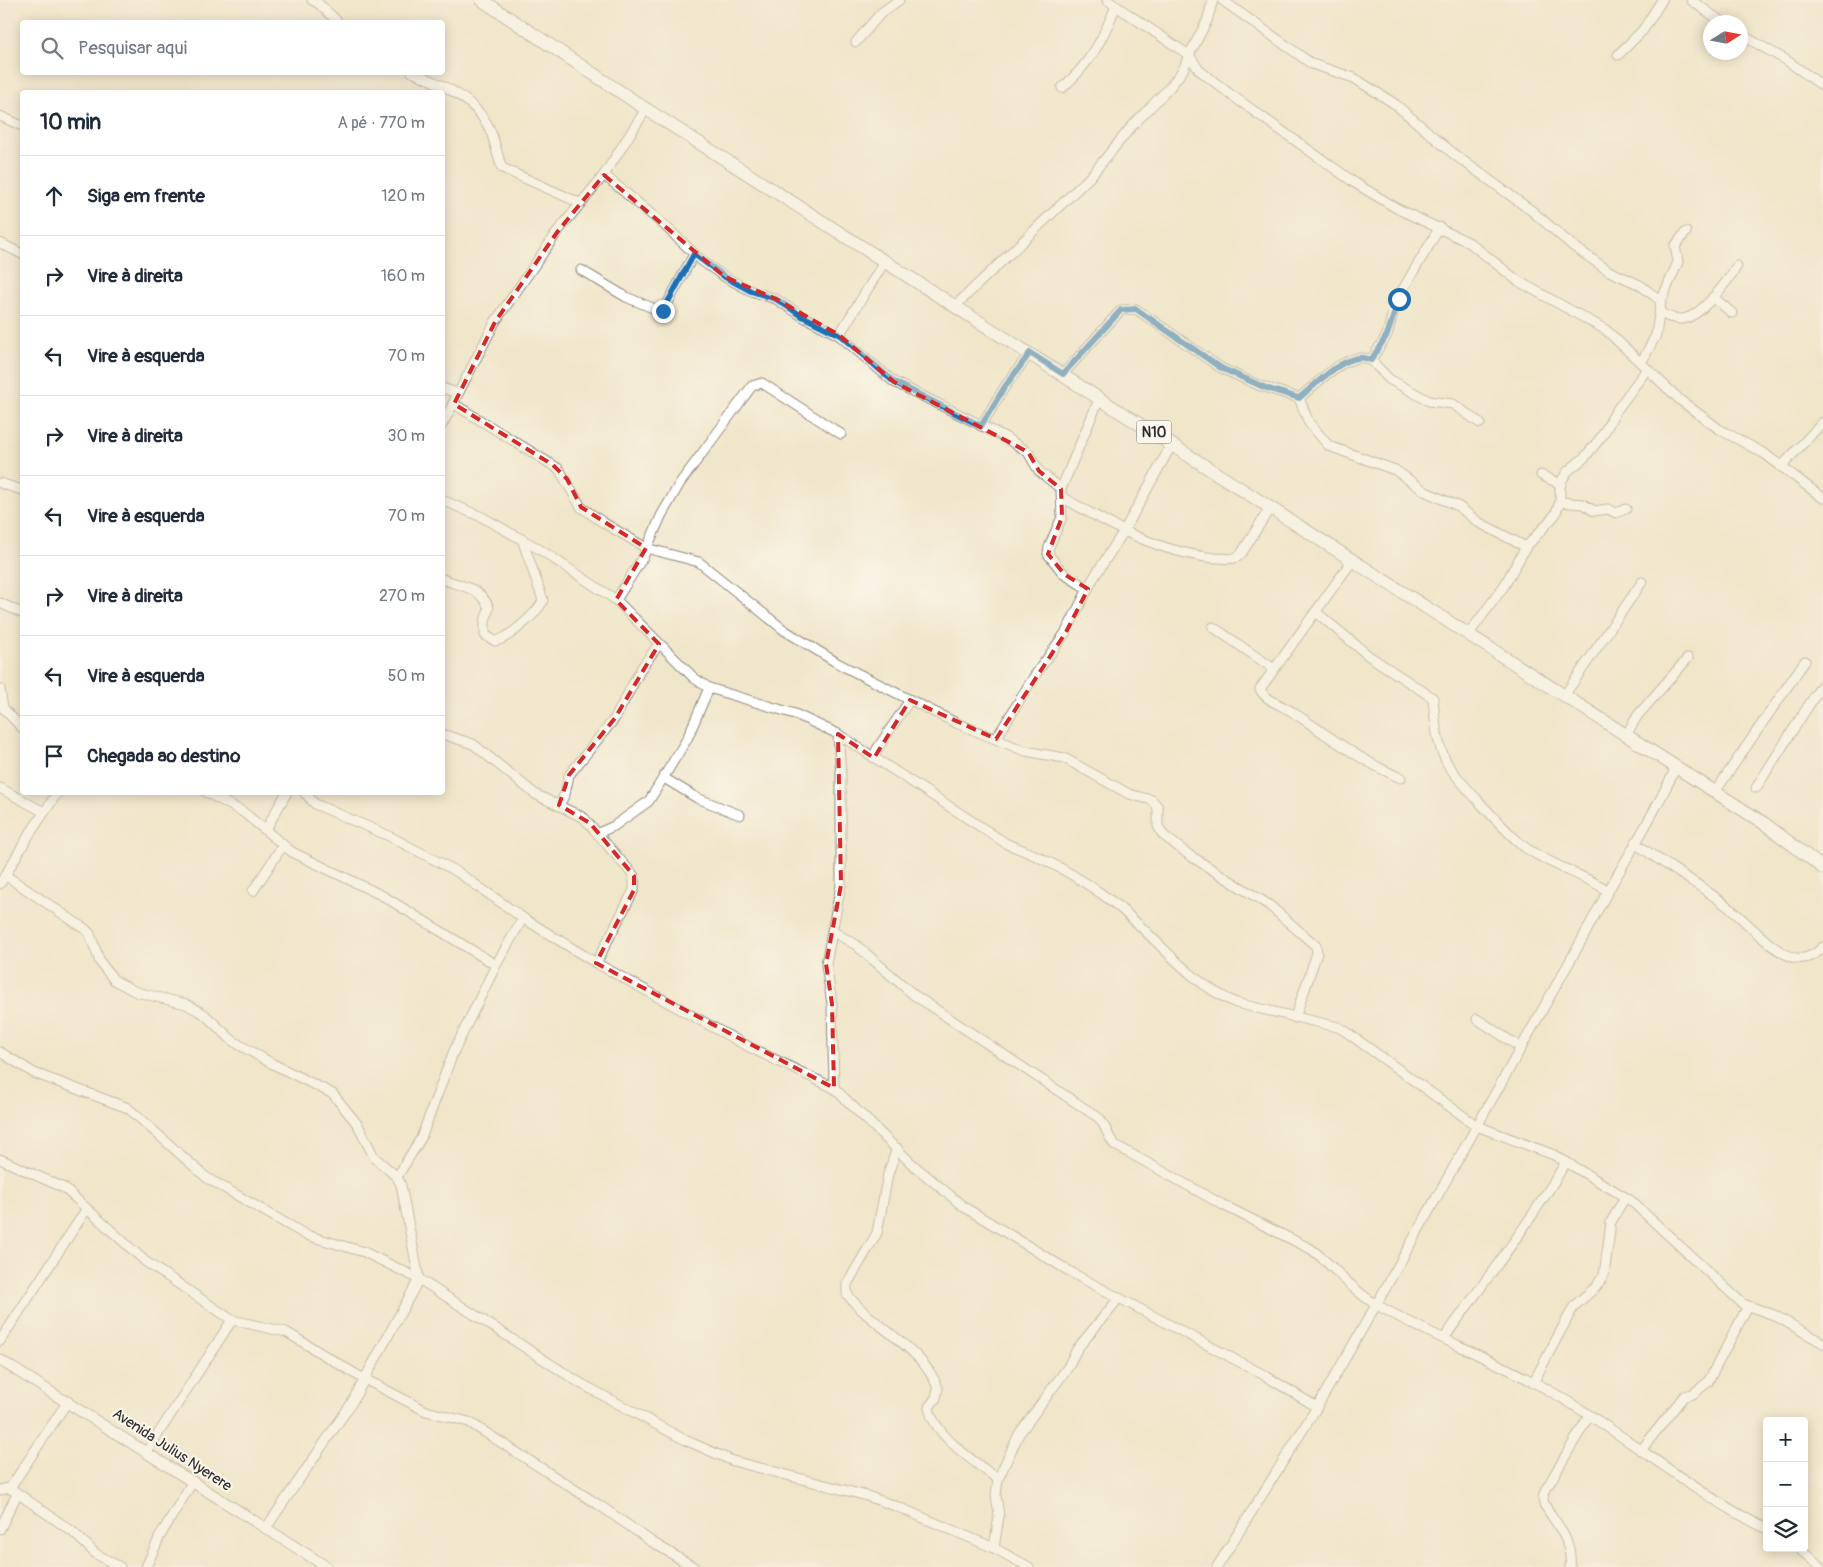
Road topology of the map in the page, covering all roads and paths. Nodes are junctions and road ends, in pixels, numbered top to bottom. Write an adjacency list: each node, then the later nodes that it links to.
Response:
1 (482, 0): 19 (main road, N10)
2 (900, 0): 13 (street)
3 (1107, 0): 9 (street)
4 (1213, 0): 14 (street)
5 (1222, 0): 33 (street)
6 (1662, 0): 15 (street)
7 (1691, 0): 10 (street)
8 (316, 1): 11 (street)
9 (1116, 6): 14 (street); 18 (street)
10 (1712, 15)
11 (336, 20)
12 (1748, 39): 17 (street)
13 (856, 42)
14 (1188, 55): 24 (street); 34 (street)
15 (1618, 56)
16 (419, 75): 23 (street)
17 (1823, 86)
18 (1062, 88)
19 (646, 108): 22 (street); 29 (main road, N10)
20 (0, 116): 21 (street)
21 (20, 125)
22 (604, 175): 23 (street); 28 (street)
23 (580, 203): 43 (street)
24 (1440, 227): 39 (street); 40 (street)
25 (1686, 232): 33 (street)
26 (0, 243): 27 (street)
27 (20, 253)
28 (694, 254): 31 (street); 37 (street)
29 (885, 261): 34 (main road, N10); 37 (street)
30 (1737, 266): 32 (street)
31 (581, 270)
32 (1713, 297): 35 (street); 36 (street)
33 (1661, 301): 35 (street)
34 (955, 306): 38 (main road, N10)
35 (1660, 313): 40 (street)
36 (1732, 313)
37 (840, 335): 50 (street)
38 (1030, 353): 41 (main road, N10); 50 (street)
39 (1371, 360): 45 (street); 49 (street)
40 (1644, 366): 53 (street); 56 (street)
41 (1063, 374): 44 (main road, N10); 45 (street)
42 (445, 389): 43 (street)
43 (457, 393): 46 (street)
44 (1100, 397): 52 (main road, N10); 58 (street)
45 (1299, 398): 66 (street)
46 (454, 404): 47 (street); 67 (street)
47 (445, 420)
48 (1823, 422): 53 (street)
49 (1480, 423)
50 (981, 426): 58 (street)
51 (841, 434): 67 (street)
52 (1172, 444): 62 (main road, N10); 64 (street)
53 (1780, 467): 59 (street)
54 (1541, 475): 56 (street)
55 (0, 483): 57 (street)
56 (1560, 484): 61 (street)
57 (20, 489)
58 (1061, 493): 64 (street); 71 (street)
59 (1823, 498)
60 (445, 501): 65 (street)
61 (1560, 502): 63 (street); 66 (street)
62 (1270, 508): 64 (street); 68 (main road, N10)
63 (1626, 509)
64 (1124, 531): 71 (street)
65 (522, 539): 69 (street); 72 (street)
66 (1526, 547): 77 (street)
67 (646, 548): 72 (street); 86 (street)
68 (1352, 561): 74 (street); 77 (main road, N10)
69 (445, 579)
70 (1642, 582): 85 (street)
71 (1088, 589): 91 (street)
72 (616, 600): 78 (street)
73 (0, 603): 75 (street)
74 (1316, 612): 81 (street); 113 (street)
75 (20, 613)
76 (1213, 627): 81 (street)
77 (1468, 635): 85 (main road, N10)
78 (660, 644): 83 (street); 103 (street)
79 (1688, 658): 90 (street)
80 (1805, 661): 98 (street)
81 (1274, 669): 95 (street)
82 (1823, 683): 97 (street)
83 (709, 688): 88 (street); 94 (street)
84 (0, 689): 87 (street)
85 (1564, 696): 90 (main road, N10)
86 (910, 700): 91 (street); 92 (street)
87 (20, 726)
88 (838, 734): 92 (street); 116 (street)
89 (445, 735): 103 (street)
90 (1626, 735): 93 (main road, N10)
91 (996, 739): 120 (street)
92 (874, 758): 120 (street)
93 (1676, 767): 98 (main road, N10); 108 (street)
94 (664, 778): 105 (street); 107 (street)
95 (1401, 778)
96 (0, 788): 104 (street)
97 (1756, 788)
98 (1715, 792): 110 (main road, N10)
99 (56, 795): 104 (street)
100 (212, 795): 106 (street)
101 (285, 795): 106 (street)
102 (307, 795): 115 (street)
103 (559, 805): 107 (street)
104 (44, 812): 111 (street)
105 (740, 815)
106 (266, 829): 109 (street)
107 (598, 833): 118 (street)
108 (1635, 843): 113 (street); 117 (street)
109 (283, 845): 114 (street); 119 (street)
110 (1823, 868)
111 (5, 875): 112 (street); 129 (street)
112 (0, 884)
113 (1607, 890): 122 (street)
114 (252, 891)
115 (523, 918): 118 (street); 119 (street)
116 (832, 931): 124 (street); 134 (street)
117 (1823, 947)
118 (596, 963): 124 (street)
119 (496, 965): 129 (street)
120 (1295, 1018): 125 (street)
121 (1477, 1019): 122 (street)
122 (1521, 1048): 125 (street)
123 (0, 1052): 132 (street)
124 (834, 1088): 126 (street)
125 (1477, 1126): 128 (street); 134 (street)
126 (897, 1148): 133 (street); 148 (street)
127 (0, 1159): 131 (street)
128 (1566, 1162): 130 (street); 137 (street)
129 (397, 1177): 132 (street)
130 (1625, 1197): 135 (street); 142 (street)
131 (86, 1210): 136 (street); 138 (street)
132 (419, 1279): 141 (street); 155 (street)
133 (1119, 1298): 144 (street); 148 (street)
134 (1376, 1304): 137 (street); 144 (street)
135 (1748, 1306): 139 (street); 146 (street)
136 (232, 1320): 141 (street); 147 (street)
137 (1445, 1338): 142 (street)
138 (0, 1341)
139 (1823, 1343)
140 (0, 1360): 143 (street, Avenida Julius Nyerere)
141 (366, 1379): 153 (street); 160 (street)
142 (1533, 1383): 145 (street)
143 (68, 1402): 147 (street, Avenida Julius Nyerere); 151 (street)
144 (1317, 1407): 162 (street)
145 (1589, 1416): 146 (street); 163 (street)
146 (1642, 1450): 152 (street)
147 (147, 1451): 149 (street, Avenida Julius Nyerere)
148 (998, 1479): 155 (street)
149 (193, 1481): 153 (street, Avenida Julius Nyerere); 158 (street)
150 (0, 1490): 151 (street)
151 (13, 1491): 154 (street); 157 (street)
152 (1763, 1527)
153 (266, 1528): 159 (street, Avenida Julius Nyerere)
154 (0, 1529)
155 (994, 1548): 161 (street)
156 (1803, 1552): 164 (street)
157 (120, 1567)
158 (146, 1567)
159 (327, 1567)
160 (694, 1567)
161 (1029, 1567)
162 (1217, 1567)
163 (1570, 1567)
164 (1821, 1567)

